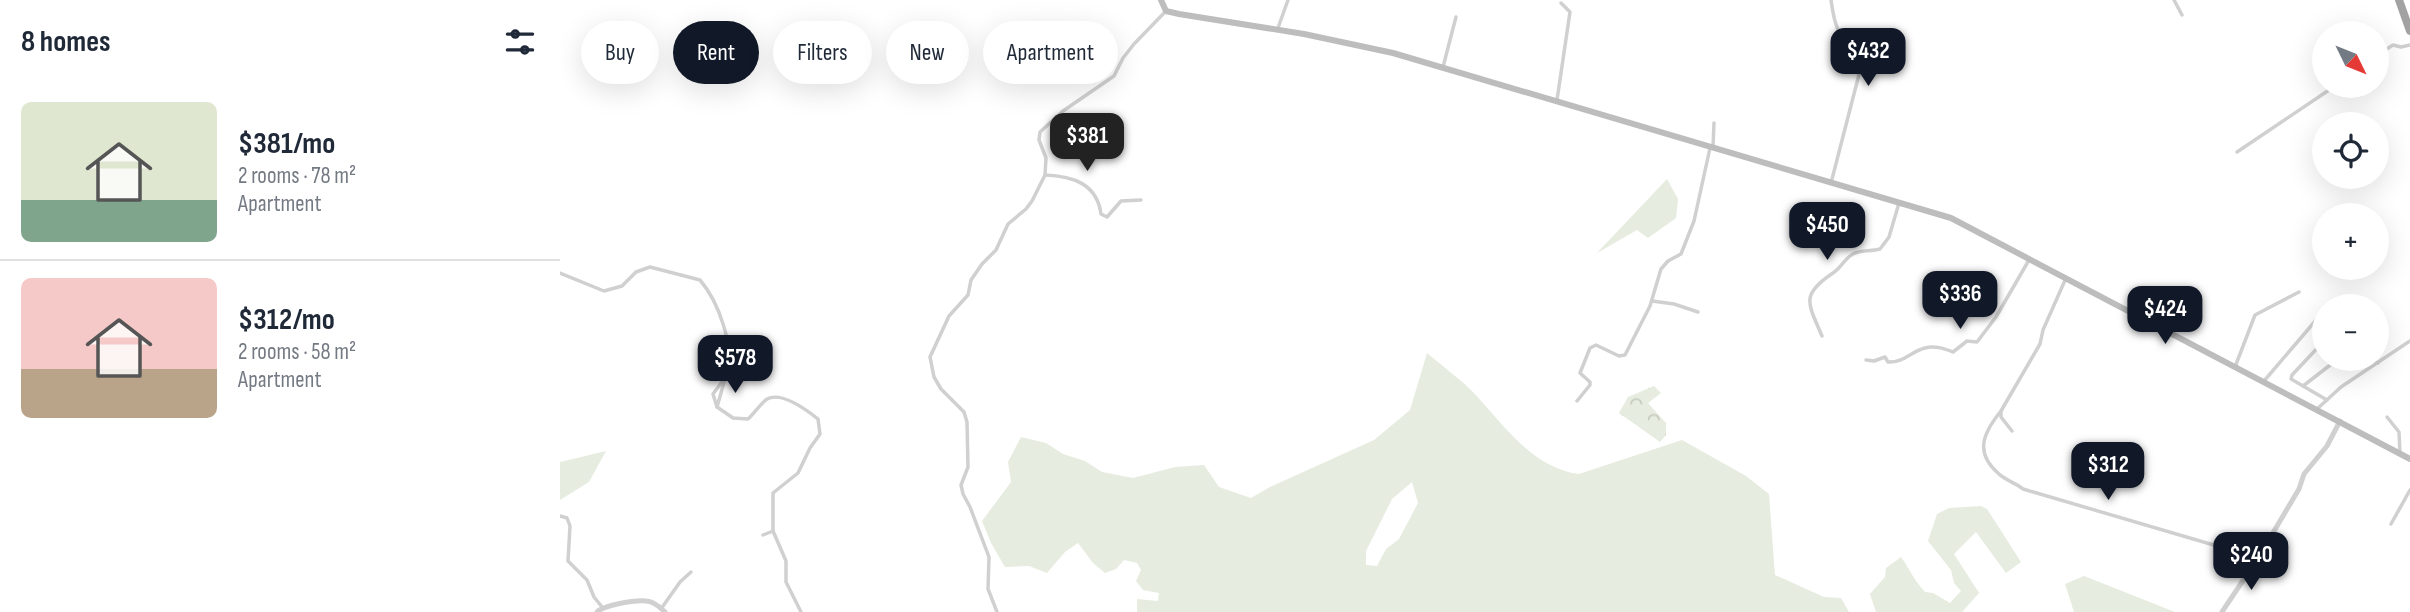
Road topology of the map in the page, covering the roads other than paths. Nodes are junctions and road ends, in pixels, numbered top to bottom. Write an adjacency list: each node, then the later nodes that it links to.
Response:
1 (1161, 0): 7 (main road)
2 (1288, 0): 10 (street)
3 (1831, 0): 21 (street)
4 (2174, 0): 8 (street)
5 (2399, 0): 11 (highway)
6 (1561, 4): 16 (street)
7 (1166, 11): 10 (main road); 20 (street)
8 (2182, 15)
9 (1456, 17): 14 (street)
10 (1277, 30): 14 (main road)
11 (2410, 31)
12 (2410, 45): 13 (street)
13 (2389, 48)
14 (1443, 67): 16 (main road)
15 (2317, 98): 19 (street)
16 (1557, 100): 18 (main road)
17 (1714, 123): 18 (street)
18 (1712, 146): 21 (main road); 28 (street)
19 (2237, 152)
20 (1045, 174): 22 (street); 63 (street)
21 (1831, 183): 23 (main road)
22 (1141, 200)
23 (1899, 203): 24 (main road); 31 (street)
24 (2029, 260): 26 (main road); 35 (street)
25 (560, 273): 39 (street)
26 (2066, 278): 36 (main road); 46 (street)
27 (2299, 292): 36 (street)
28 (1651, 301): 29 (street); 43 (street)
29 (1698, 312)
30 (2312, 325): 40 (street)
31 (1822, 337)
32 (2410, 341): 34 (street)
33 (2312, 354): 41 (street)
34 (2389, 355)
35 (1866, 360)
36 (2235, 367): 40 (main road)
37 (2322, 371): 41 (street)
38 (2365, 371): 42 (street)
39 (726, 375): 44 (street); 44 (street)
40 (2264, 381): 45 (main road)
41 (2303, 386): 42 (street)
42 (2327, 400): 45 (street)
43 (1577, 401)
44 (717, 407): 55 (street)
45 (2318, 409): 48 (main road)
46 (2001, 411): 49 (street); 57 (street)
47 (2386, 417): 50 (street)
48 (2340, 421): 50 (main road); 57 (street)
49 (2012, 431)
50 (2400, 454): 51 (main road)
51 (2410, 459)
52 (2410, 490): 54 (street)
53 (560, 516): 59 (street)
54 (2391, 524)
55 (773, 531): 56 (street); 62 (street)
56 (763, 535)
57 (2258, 558): 64 (street)
58 (691, 572): 60 (street)
59 (602, 607): 60 (street); 61 (street)
60 (663, 610)
61 (597, 612)
62 (800, 612)
63 (997, 612)
64 (2221, 612)

